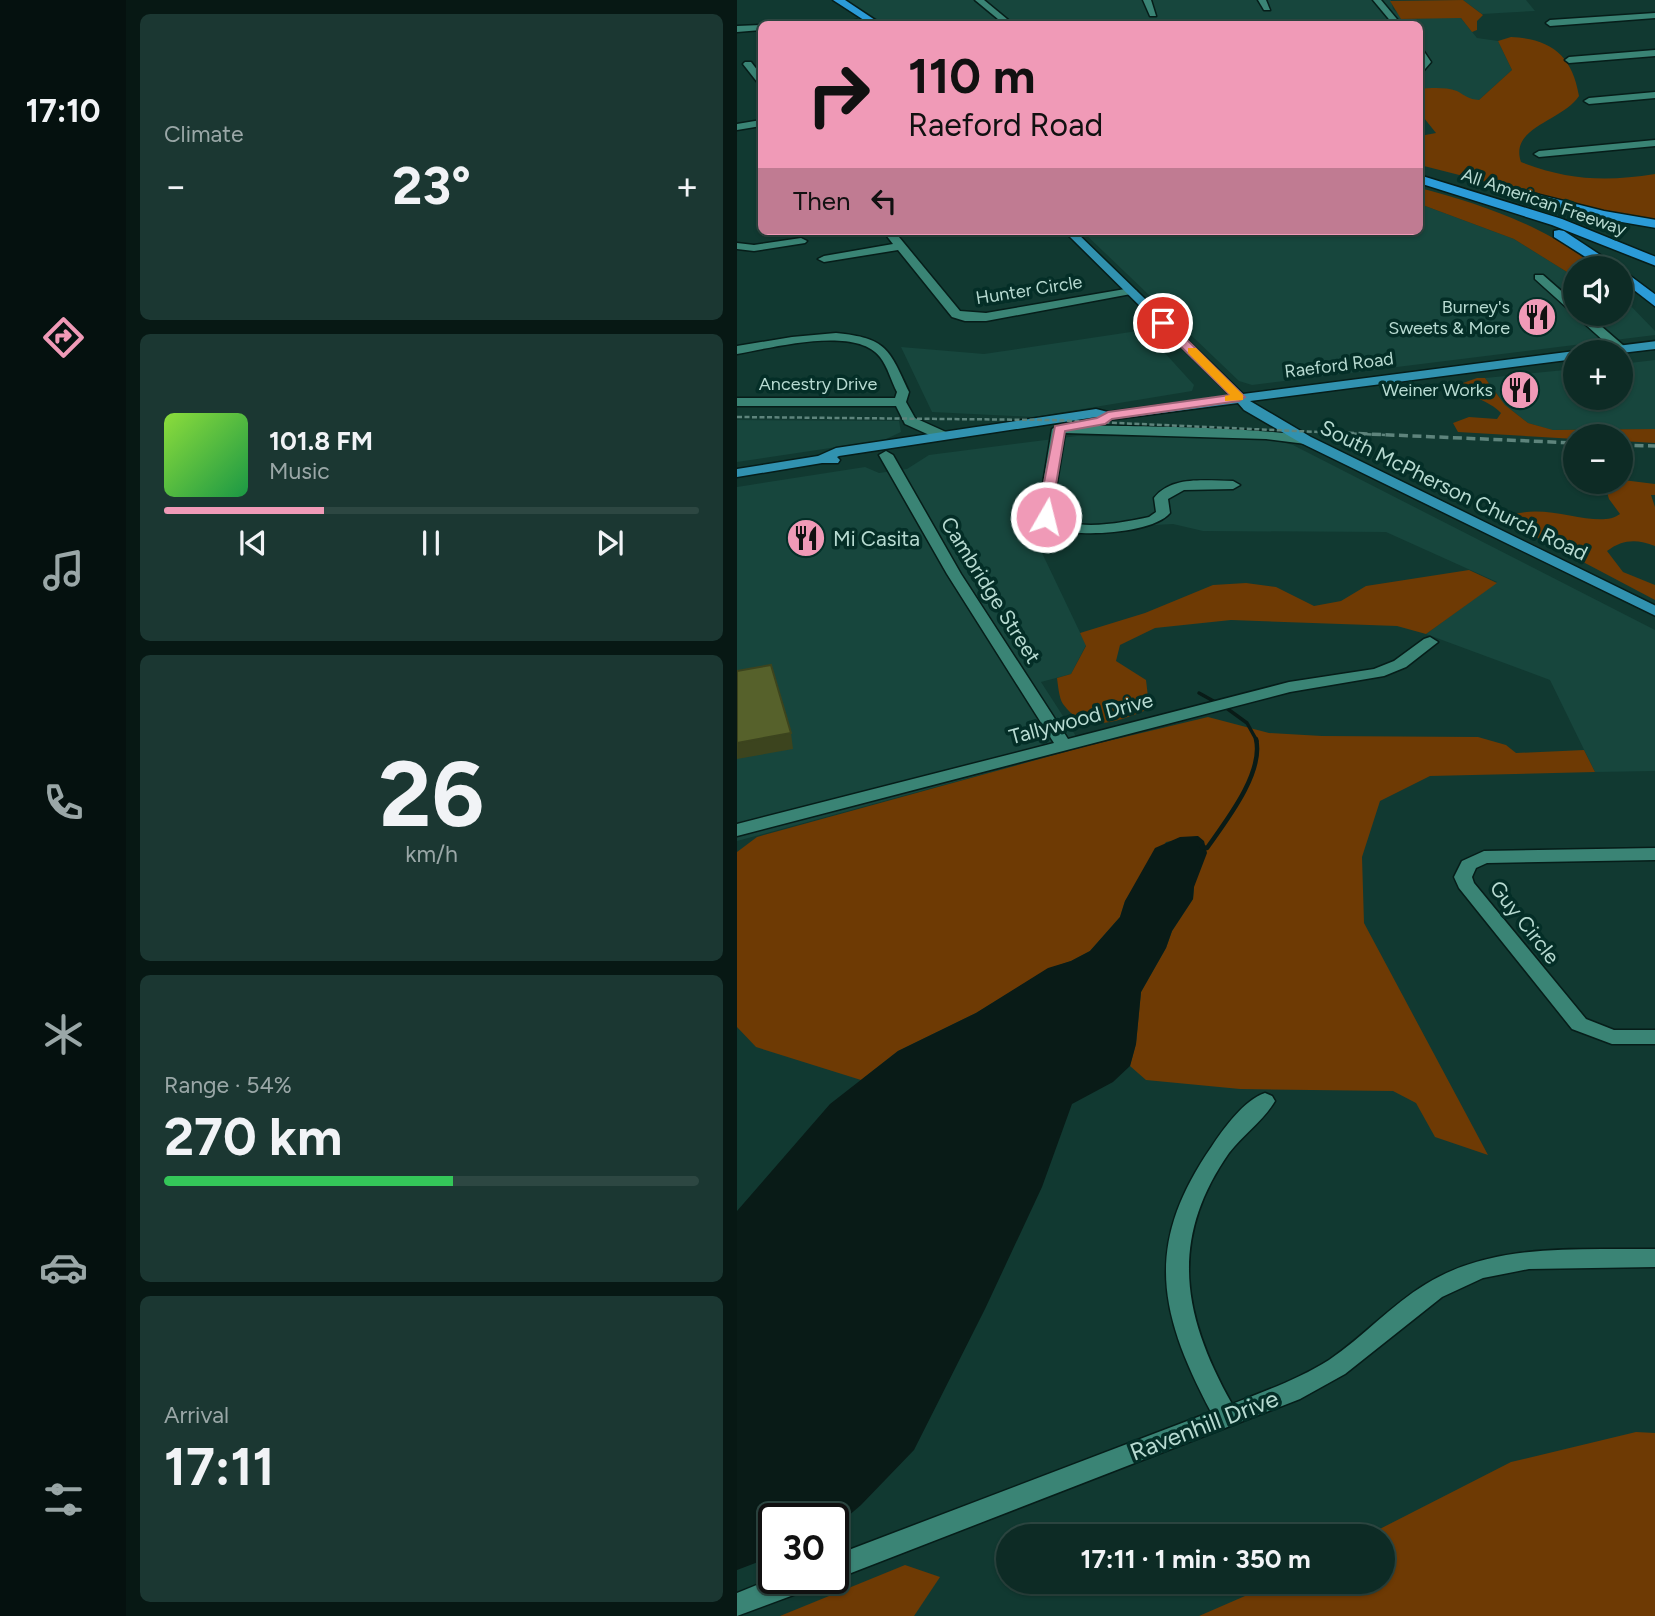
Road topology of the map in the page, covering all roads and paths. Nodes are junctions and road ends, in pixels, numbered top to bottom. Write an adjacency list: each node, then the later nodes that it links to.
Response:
1 (979, 0): 9 (street)
2 (1147, 0): 5 (street)
3 (1377, 0): 10 (street)
4 (833, 1): 7 (highway); 8 (highway)
5 (1153, 15)
6 (1655, 15): 11 (street)
7 (855, 21)
8 (870, 21)
9 (1005, 21)
10 (1394, 21)
11 (1550, 23)
12 (758, 28): 13 (street)
13 (737, 29)
14 (1655, 53): 15 (street)
15 (1569, 60)
16 (748, 64): 17 (street)
17 (758, 77)
18 (1655, 95): 19 (street)
19 (1589, 101)
20 (758, 124): 21 (street)
21 (737, 127)
22 (1655, 143): 23 (street)
23 (1539, 154)
24 (1423, 171): 27 (highway)
25 (1423, 171): 34 (highway, All American Freeway)
26 (1423, 180): 27 (highway, All American Freeway)
27 (1482, 188): 28 (highway); 35 (highway); 37 (highway, All American Freeway)
28 (1655, 224)
29 (891, 235): 33 (street, Hunter Circle)
30 (1073, 235): 40 (main road, South McPherson Church Road)
31 (801, 241): 32 (street)
32 (737, 246)
33 (901, 246): 36 (street); 40 (street, Hunter Circle)
34 (1655, 252)
35 (1593, 256)
36 (824, 259)
37 (1655, 262)
38 (1539, 276): 41 (street)
39 (1633, 284): 42 (highway)
40 (1131, 291): 49 (main road, South McPherson Church Road)
41 (1563, 298)
42 (1655, 303)
43 (1594, 326): 44 (street)
44 (1610, 340)
45 (1655, 345): 46 (main road)
46 (1633, 348)
47 (737, 350): 51 (street, Ancestry Drive)
48 (1563, 356): 49 (main road, Raeford Road)
49 (1239, 397): 52 (main road, Raeford Road); 56 (main road, South McPherson Church Road)
50 (737, 402): 51 (street, Ancestry Drive)
51 (900, 402): 53 (street, Ancestry Drive)
52 (1108, 416): 54 (main road, Raeford Road); 55 (main road, Raeford Road)
53 (910, 421): 55 (street); 57 (street)
54 (1059, 429): 56 (street); 58 (main road, Raeford Road); 61 (street)
55 (941, 435): 57 (main road, Raeford Road)
56 (1306, 440): 62 (main road, South McPherson Church Road)
57 (897, 442): 59 (main road, Raeford Road)
58 (886, 455): 59 (main road, Raeford Road); 64 (street, Cambridge Street)
59 (822, 459): 60 (main road, Raeford Road)
60 (737, 472)
61 (1233, 485)
62 (1655, 612)
63 (1430, 642): 64 (street, Tallywood Drive)
64 (1064, 746): 65 (street, Tallywood Drive)
65 (737, 830)
66 (1655, 854): 67 (street, Guy Circle)
67 (1655, 1037)
68 (1265, 1101): 70 (street)
69 (1655, 1258): 70 (street, Ravenhill Drive)
70 (1226, 1416): 71 (street, Ravenhill Drive)
71 (849, 1562)
72 (765, 1594): 73 (street)
73 (737, 1605)

